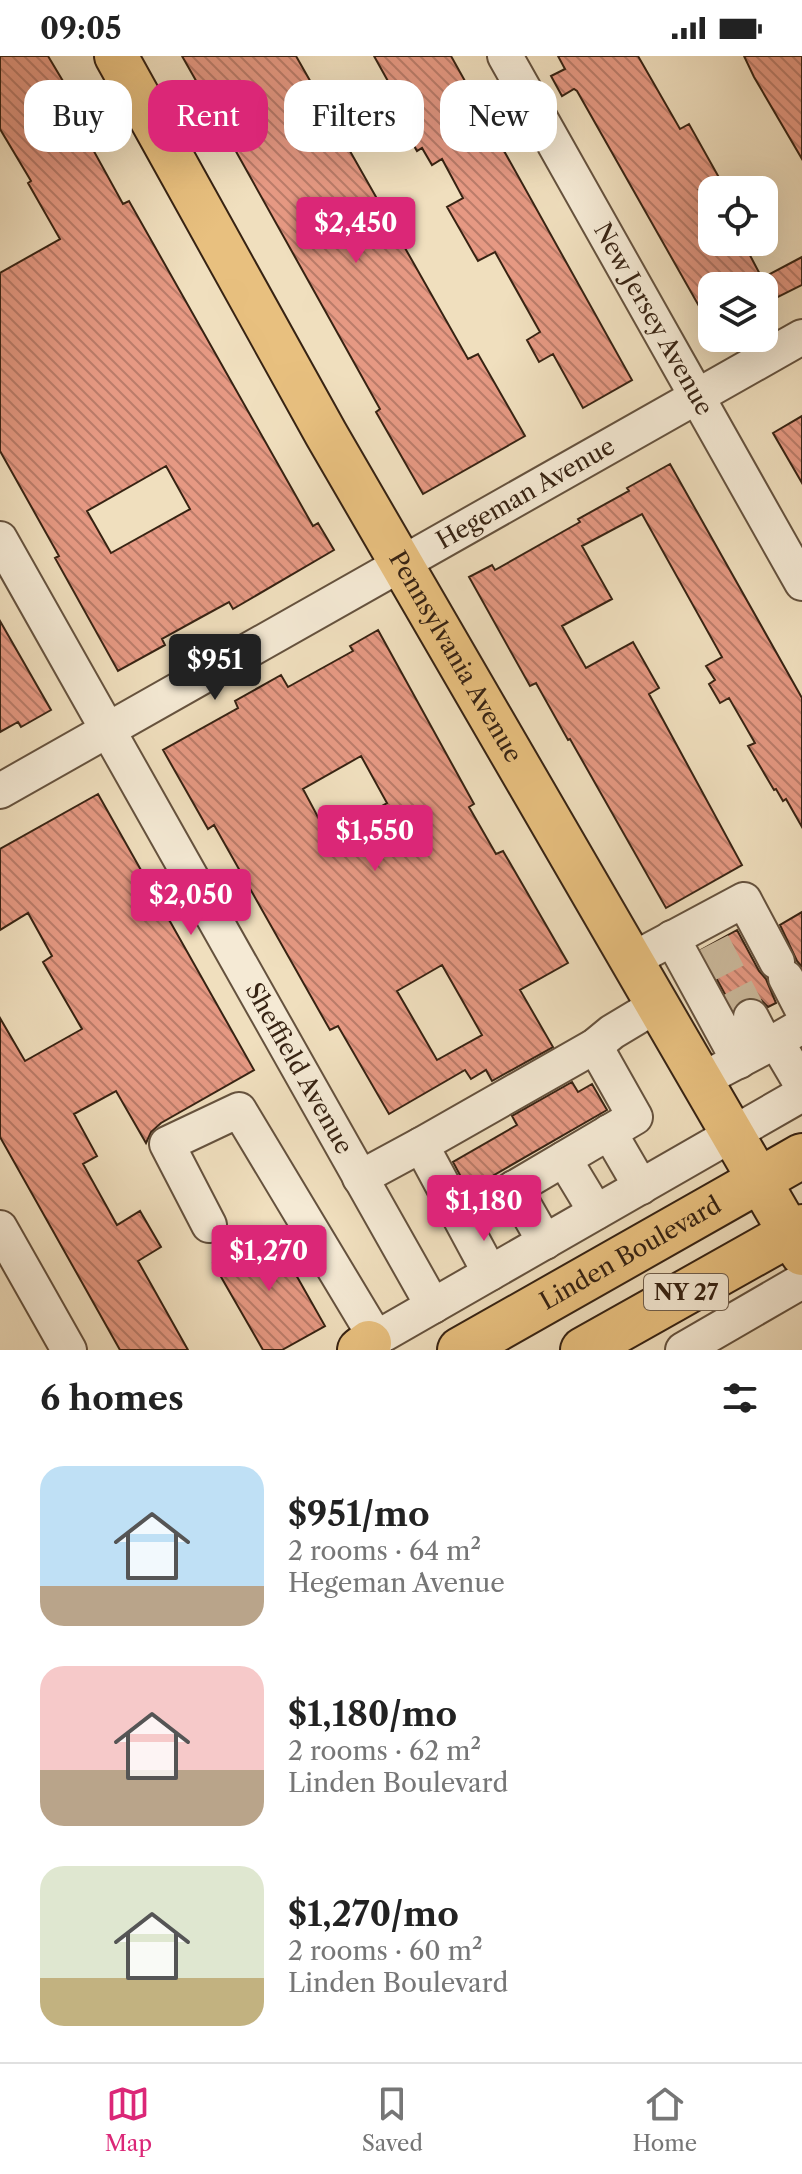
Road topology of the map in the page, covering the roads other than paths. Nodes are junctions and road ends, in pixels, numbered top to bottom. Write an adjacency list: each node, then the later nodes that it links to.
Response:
1 (116, 56): 6 (main road, Pennsylvania Avenue)
2 (505, 56): 4 (street, New Jersey Avenue)
3 (802, 337): 4 (street, Hegeman Avenue)
4 (697, 397): 6 (street, Hegeman Avenue); 7 (street, New Jersey Avenue)
5 (0, 539): 8 (street, Sheffield Avenue)
6 (402, 563): 8 (street, Hegeman Avenue); 11 (main road, Pennsylvania Avenue)
7 (802, 583)
8 (108, 730): 9 (street, Hegeman Avenue); 25 (street, Sheffield Avenue)
9 (0, 791)
10 (672, 938): 11 (street); 12 (street); 14 (street)
11 (632, 960): 13 (main road, Pennsylvania Avenue)
12 (695, 981): 13 (street); 15 (street)
13 (656, 1003): 16 (street); 17 (main road, Pennsylvania Avenue)
14 (802, 1009)
15 (767, 1038): 17 (street); 18 (street)
16 (595, 1046): 20 (street); 22 (street)
17 (701, 1080): 21 (main road, Pennsylvania Avenue)
18 (802, 1085)
19 (802, 1094): 21 (street)
20 (609, 1132): 24 (street); 27 (street)
21 (732, 1135): 26 (main road, Pennsylvania Avenue); 27 (street)
22 (421, 1145): 25 (street); 30 (street)
23 (802, 1156): 26 (highway, Linden Boulevard / NY 27)
24 (564, 1159): 28 (street); 29 (street)
25 (360, 1178): 37 (street, Sheffield Avenue)
26 (758, 1181): 33 (main road, Pennsylvania Avenue); 40 (highway, Linden Boulevard / NY 27)
27 (641, 1187): 29 (street)
28 (514, 1188): 30 (street); 34 (street)
29 (596, 1212): 34 (street)
30 (462, 1219): 35 (street)
31 (209, 1225): 38 (street)
32 (0, 1228): 39 (street)
33 (798, 1238): 41 (highway, NY 27)
34 (545, 1242): 35 (street)
35 (490, 1273): 37 (street)
36 (802, 1281): 42 (street)
37 (433, 1306): 38 (street)
38 (365, 1345)
39 (69, 1350)
40 (460, 1350)
41 (583, 1350)
42 (683, 1350)

